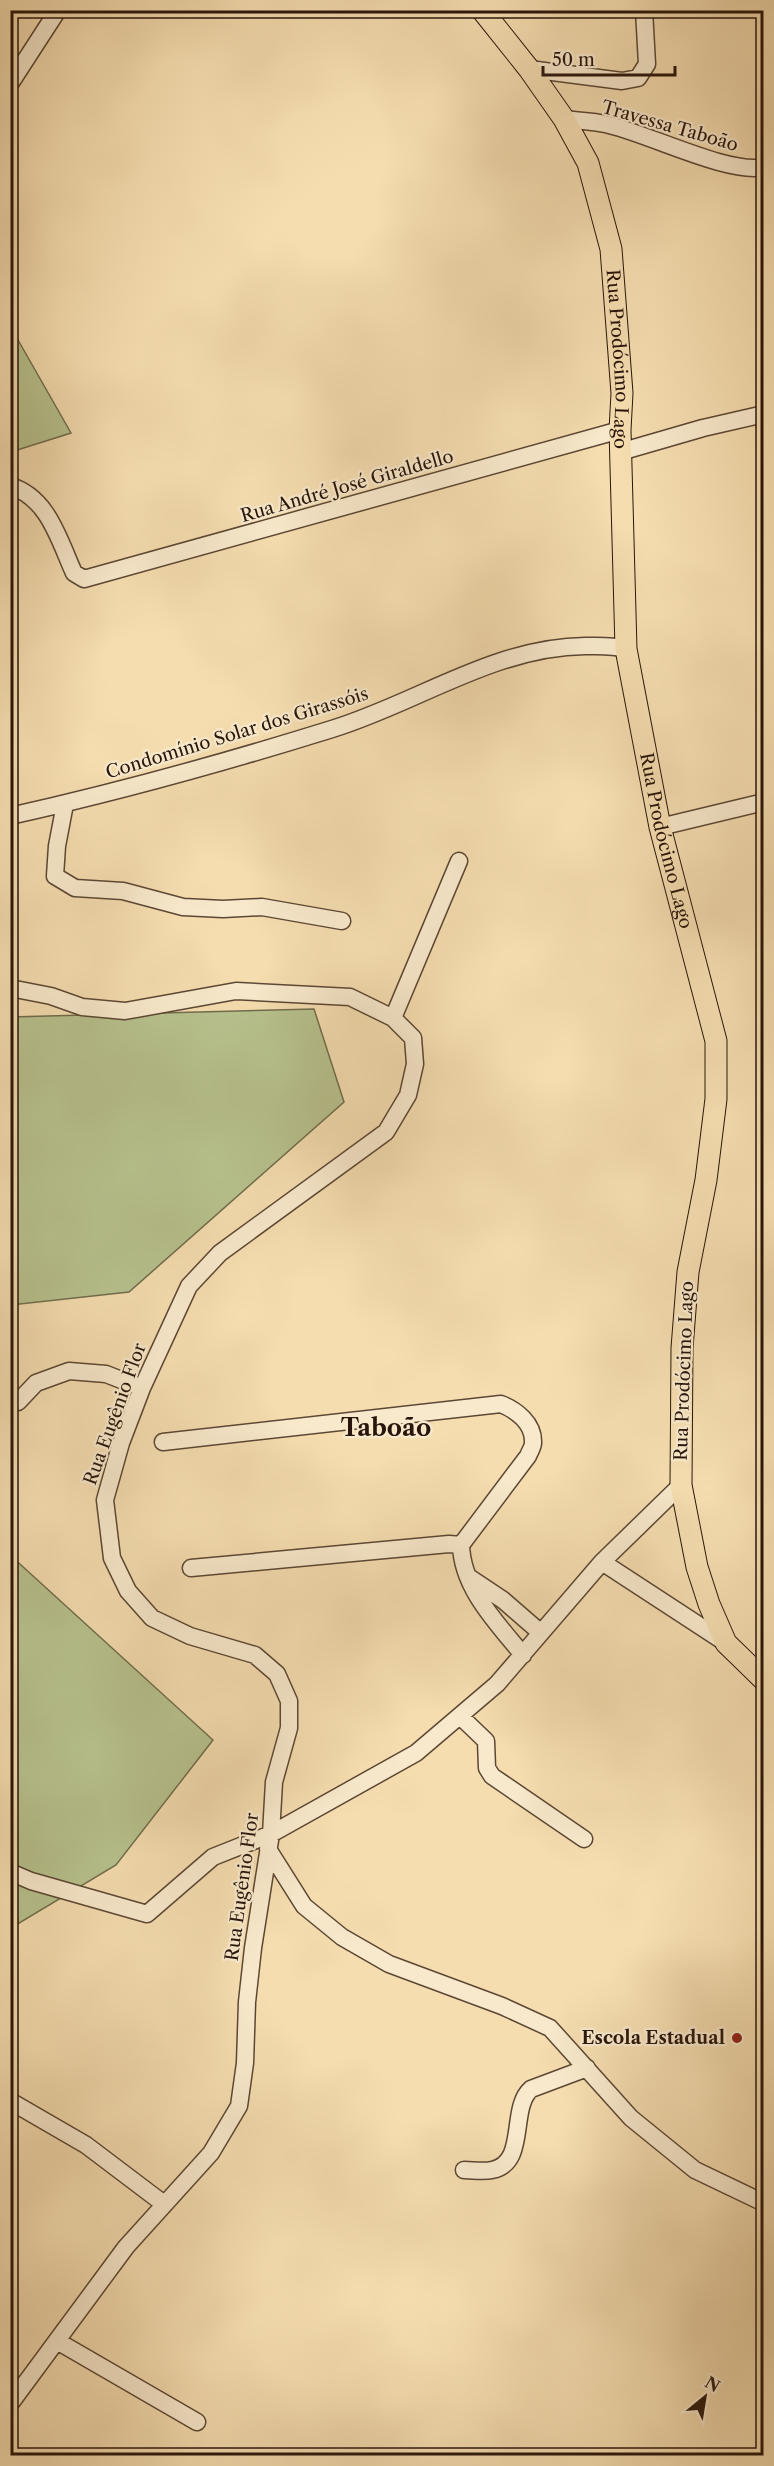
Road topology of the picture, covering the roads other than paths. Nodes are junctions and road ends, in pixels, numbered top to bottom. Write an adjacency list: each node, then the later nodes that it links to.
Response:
1 (58, 10): 5 (street)
2 (482, 10): 4 (main road, Rua Prodócimo Lago)
3 (644, 10): 4 (street)
4 (529, 69): 6 (main road, Rua Prodócimo Lago)
5 (10, 84)
6 (564, 119): 7 (street, Travessa Taboão); 9 (main road, Rua Prodócimo Lago)
7 (764, 167)
8 (764, 414): 10 (street)
9 (620, 430): 10 (main road, Rua Prodócimo Lago); 11 (street, Rua André José Giraldello)
10 (620, 452): 12 (main road, Rua Prodócimo Lago)
11 (10, 486)
12 (626, 649): 14 (street, Condomínio Solar dos Girassóis); 16 (main road, Rua Prodócimo Lago)
13 (764, 802): 16 (street)
14 (65, 804): 15 (street, Condomínio Solar dos Girassóis); 18 (street)
15 (10, 816)
16 (660, 827): 24 (main road, Rua Prodócimo Lago)
17 (459, 861): 20 (street)
18 (342, 921)
19 (10, 988): 20 (street, Rua Eugênio Flor)
20 (393, 1018): 21 (street, Rua Eugênio Flor)
21 (142, 1388): 22 (street); 37 (street, Rua Eugênio Flor)
22 (18, 1402)
23 (163, 1442): 25 (street)
24 (681, 1485): 26 (street); 32 (main road, Rua Prodócimo Lago)
25 (461, 1545): 27 (street); 28 (street)
26 (602, 1562): 31 (street); 32 (street)
27 (191, 1568)
28 (470, 1578): 29 (street); 30 (street)
29 (503, 1600): 30 (street); 31 (street)
30 (491, 1614): 33 (street)
31 (541, 1633): 33 (street)
32 (726, 1642): 34 (main road, Rua Prodócimo Lago)
33 (523, 1654): 35 (street)
34 (764, 1680)
35 (461, 1717): 36 (street); 37 (street)
36 (584, 1839)
37 (269, 1841): 38 (street); 39 (street); 43 (street, Rua Eugênio Flor)
38 (10, 1872)
39 (587, 2068): 41 (street); 42 (street)
40 (10, 2101): 43 (street)
41 (464, 2170)
42 (764, 2203)
43 (164, 2204): 44 (street, Rua Eugênio Flor)
44 (57, 2341): 45 (street, Rua Eugênio Flor); 46 (street)
45 (10, 2404)
46 (196, 2422)

